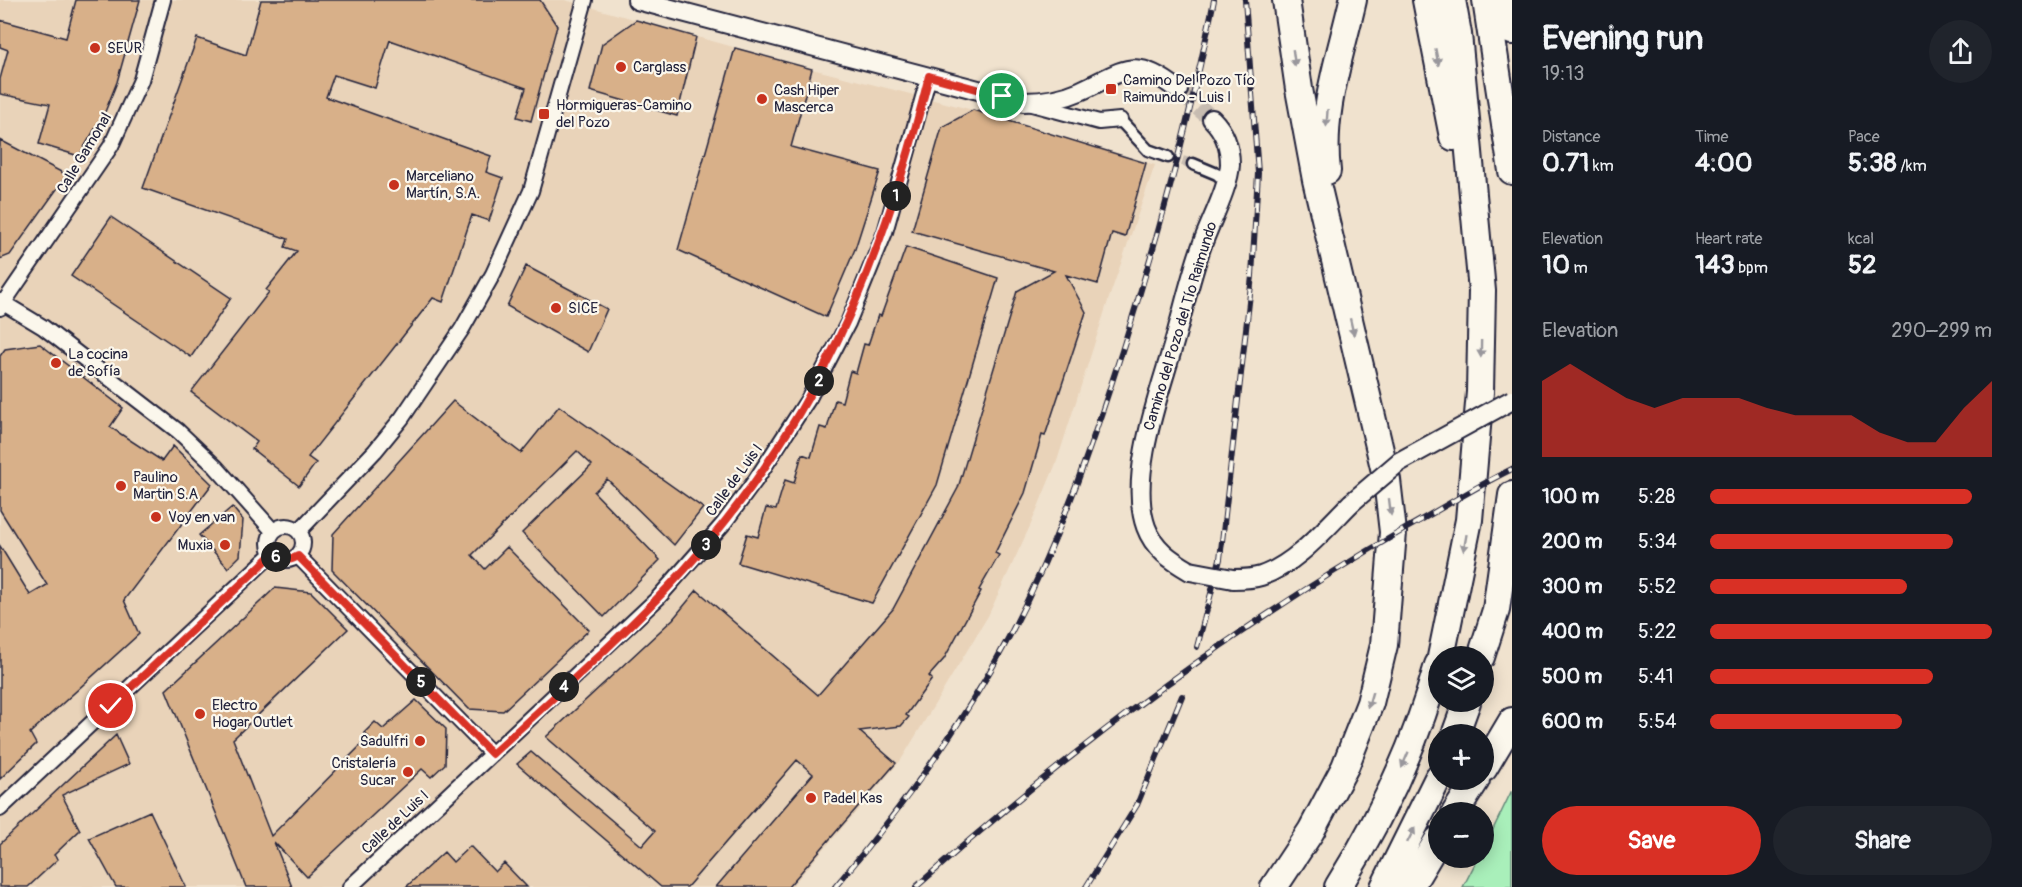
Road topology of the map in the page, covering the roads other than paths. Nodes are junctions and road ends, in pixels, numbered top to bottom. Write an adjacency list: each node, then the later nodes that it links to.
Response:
1 (164, 0): 22 (street, Calle Gamonal)
2 (585, 0): 26 (street)
3 (637, 0): 11 (street)
4 (1286, 0): 20 (highway, one-way to 20)
5 (1353, 0): 20 (highway, one-way to 20)
6 (1426, 0): 21 (highway, one-way to 21)
7 (1452, 0): 21 (highway)
8 (1486, 0): 18 (highway)
9 (1503, 0): 10 (highway)
10 (1512, 31)
11 (929, 76): 13 (street); 36 (street, Calle de Luis I)
12 (1178, 90): 13 (street)
13 (1024, 102): 15 (street)
14 (1212, 119): 19 (street, Camino del Pozo del Tío Raimundo)
15 (1120, 120): 16 (street)
16 (1168, 157)
17 (1193, 164): 19 (street)
18 (1512, 171)
19 (1226, 182): 23 (street, Camino del Pozo del Tío Raimundo, bridge)
20 (1338, 270): 41 (highway, one-way to 41)
21 (1482, 291): 31 (highway, one-way to 31)
22 (1, 304): 25 (street)
23 (1512, 400)
24 (1512, 495): 30 (highway)
25 (273, 531): 26 (street); 27 (street)
26 (299, 531): 28 (street)
27 (272, 555): 28 (street); 38 (street)
28 (298, 556): 36 (street)
29 (1512, 563): 30 (highway)
30 (1496, 610): 32 (highway)
31 (1443, 646)
32 (1485, 646)
33 (1428, 695): 42 (highway, one-way to 42)
34 (1512, 721): 35 (highway)
35 (1494, 751)
36 (492, 754): 40 (street, Calle de Luis I)
37 (1432, 790): 43 (highway, one-way to 37)
38 (0, 808)
39 (1428, 857): 44 (highway)
40 (350, 887)
41 (1274, 887)
42 (1338, 887)
43 (1384, 887)
44 (1410, 887)

